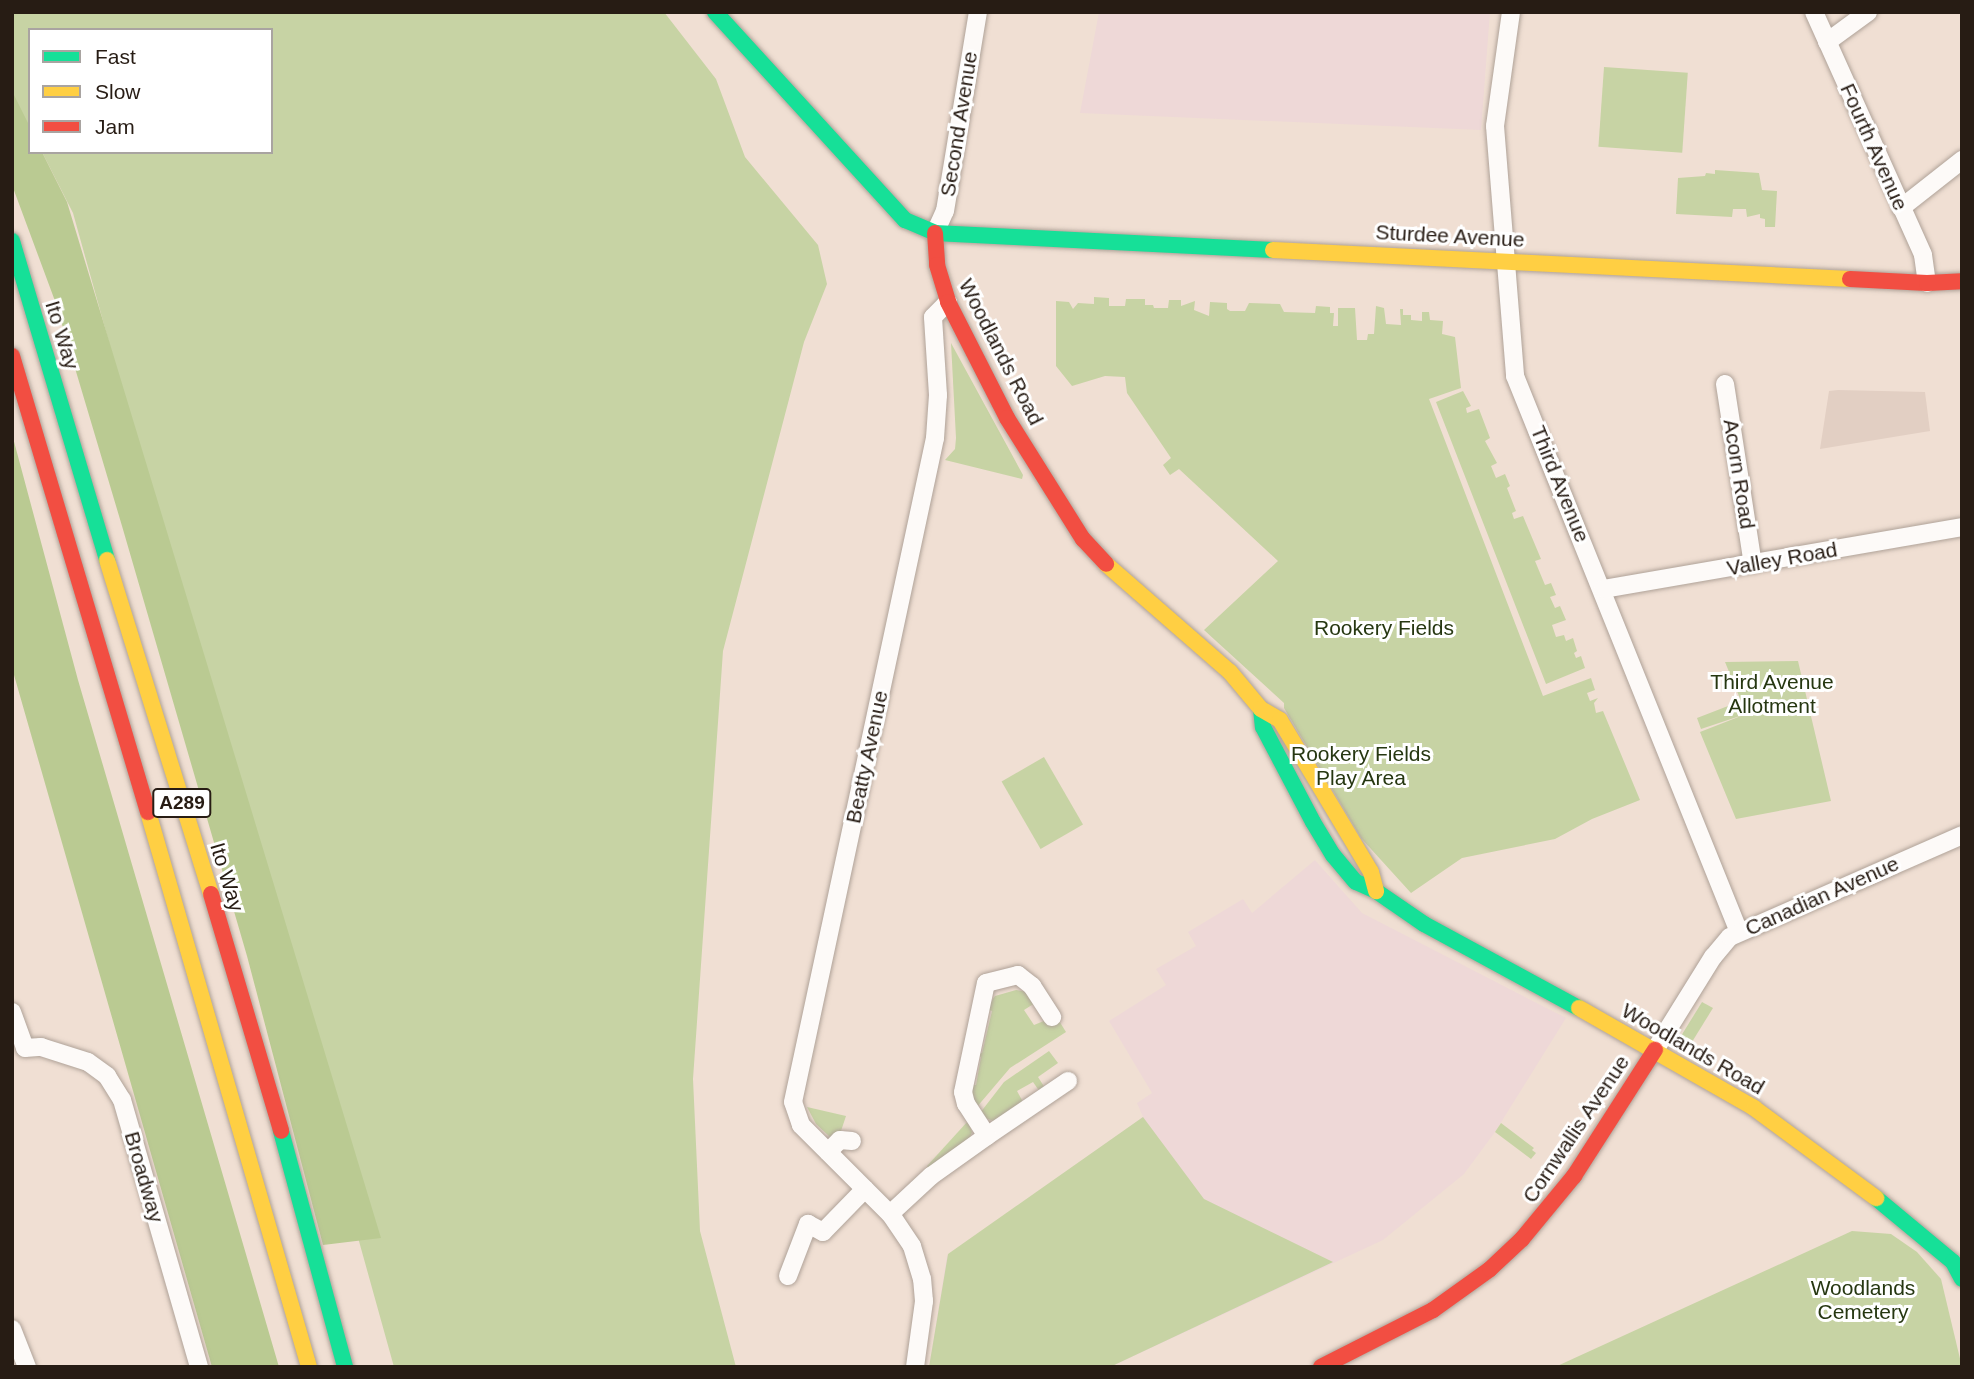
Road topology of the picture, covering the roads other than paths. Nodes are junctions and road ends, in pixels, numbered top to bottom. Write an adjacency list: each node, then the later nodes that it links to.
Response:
1 (715, 12): 9 (street)
2 (978, 12): 9 (street, Second Avenue)
3 (1511, 12): 11 (street, Third Avenue)
4 (1814, 12): 6 (street, Fourth Avenue)
5 (1868, 12): 6 (street)
6 (1827, 43): 8 (street, Fourth Avenue)
7 (1962, 160): 8 (street)
8 (1901, 208): 13 (street, Fourth Avenue)
9 (935, 233): 11 (street, Sturdee Avenue); 14 (street, Woodlands Road)
10 (12, 241): 41 (street, Ito Way / A289)
11 (1507, 261): 13 (street, Sturdee Avenue); 19 (street, Third Avenue)
12 (1962, 281): 13 (street, Sturdee Avenue)
13 (1927, 284)
14 (948, 302): 20 (street, Woodlands Road); 31 (street, Beatty Avenue)
15 (12, 356): 40 (street, A289)
16 (1725, 384): 18 (street, Acorn Road)
17 (1962, 527): 18 (street, Valley Road)
18 (1753, 564): 19 (street, Valley Road)
19 (1603, 589): 23 (street, Third Avenue)
20 (1261, 709): 22 (street, Woodlands Road); 22 (street, Woodlands Road)
21 (1962, 835): 23 (street, Canadian Avenue)
22 (1376, 891): 27 (street, Woodlands Road)
23 (1739, 932): 27 (street, Canadian Avenue)
24 (12, 1012): 26 (street, Broadway)
25 (1052, 1017): 29 (street)
26 (19, 1050): 39 (street, Broadway)
27 (1655, 1050): 34 (street, Woodlands Road); 43 (street, Cornwallis Avenue)
28 (1068, 1081): 29 (street)
29 (987, 1136): 33 (street)
30 (852, 1141): 31 (street)
31 (828, 1152): 32 (street, Beatty Avenue)
32 (865, 1189): 33 (street, Beatty Avenue); 35 (street)
33 (890, 1214): 42 (street, Beatty Avenue)
34 (1957, 1258): 36 (street, Woodlands Road)
35 (788, 1276)
36 (1962, 1279)
37 (12, 1329): 38 (street)
38 (27, 1367)
39 (199, 1367)
40 (309, 1367)
41 (345, 1367)
42 (915, 1367)
43 (1321, 1367)

